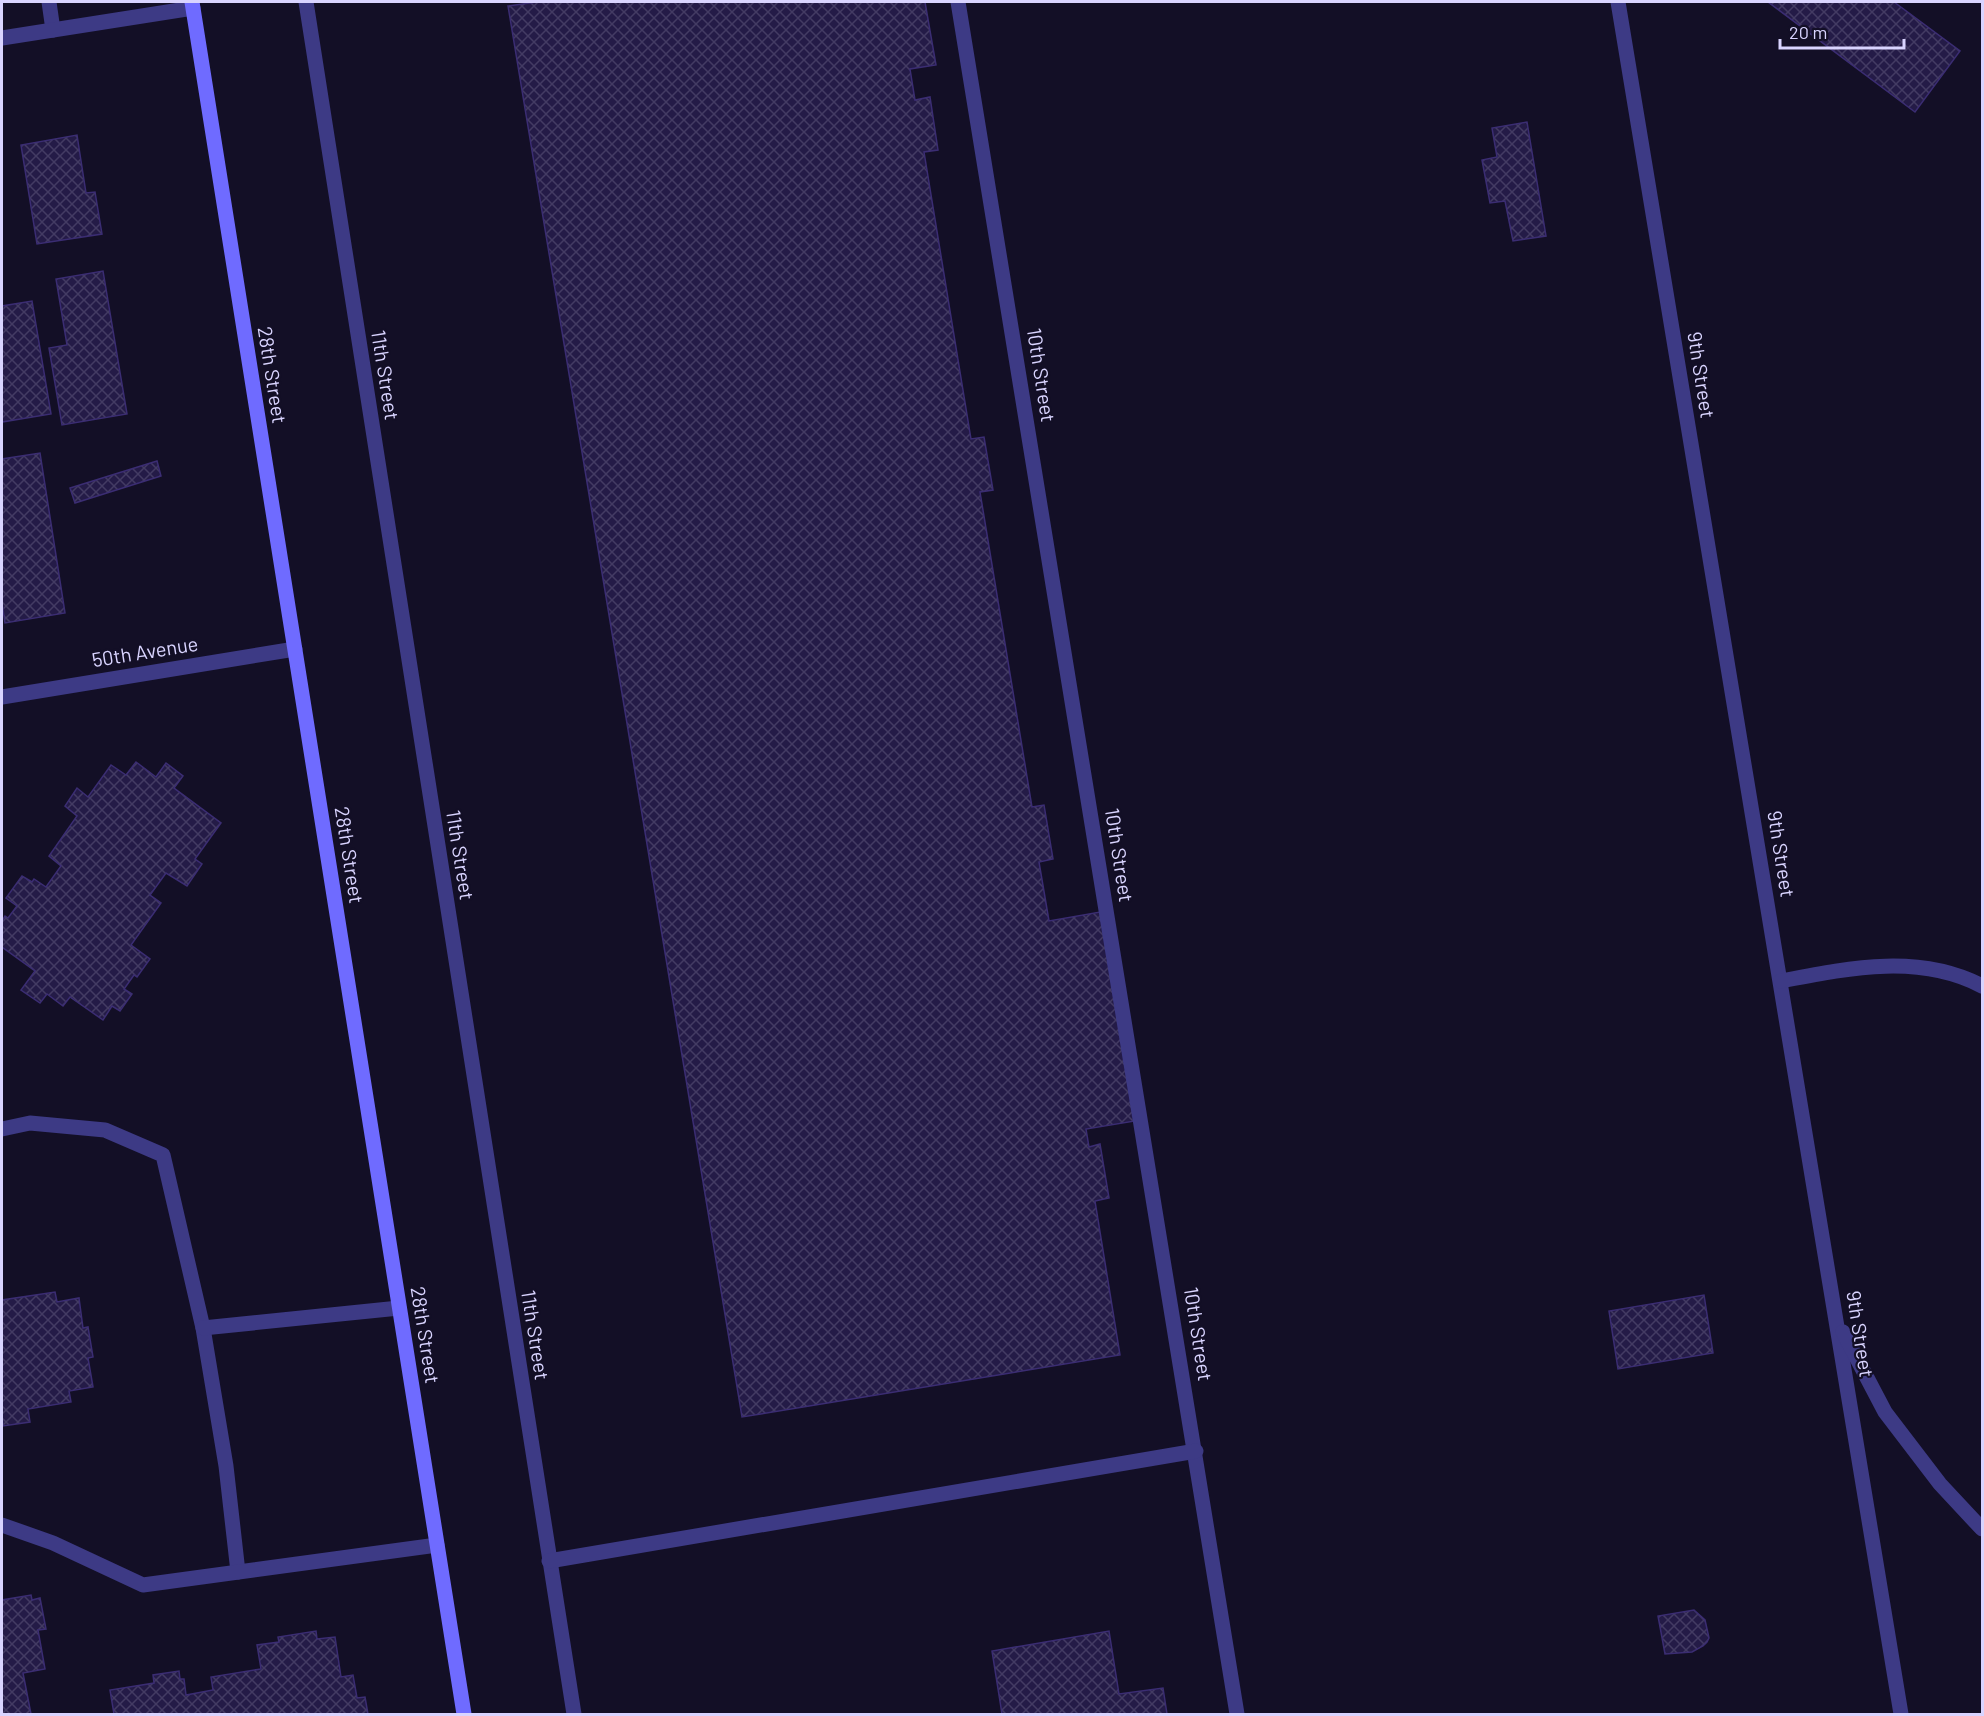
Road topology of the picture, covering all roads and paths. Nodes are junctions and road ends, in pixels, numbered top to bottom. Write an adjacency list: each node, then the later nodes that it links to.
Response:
1 (50, 2): 6 (street)
2 (306, 2): 20 (street, 11th Street)
3 (958, 2): 16 (street, 10th Street)
4 (1618, 2): 10 (street, 9th Street)
5 (192, 5): 6 (street); 8 (main road, 28th Street)
6 (53, 30): 7 (street)
7 (2, 38)
8 (295, 649): 9 (street, 50th Avenue); 13 (main road, 28th Street)
9 (2, 697)
10 (1781, 981): 11 (street); 14 (street, 9th Street)
11 (1983, 986)
12 (2, 1129): 15 (street)
13 (399, 1308): 15 (street); 19 (main road, 28th Street)
14 (1837, 1321): 18 (street); 25 (street, 9th Street)
15 (203, 1328): 21 (street)
16 (1196, 1451): 20 (street); 24 (street, 10th Street)
17 (2, 1525): 21 (street)
18 (1983, 1529)
19 (437, 1545): 21 (street); 22 (main road, 28th Street)
20 (549, 1561): 23 (street, 11th Street)
21 (238, 1572)
22 (464, 1714)
23 (574, 1714)
24 (1237, 1714)
25 (1901, 1714)

